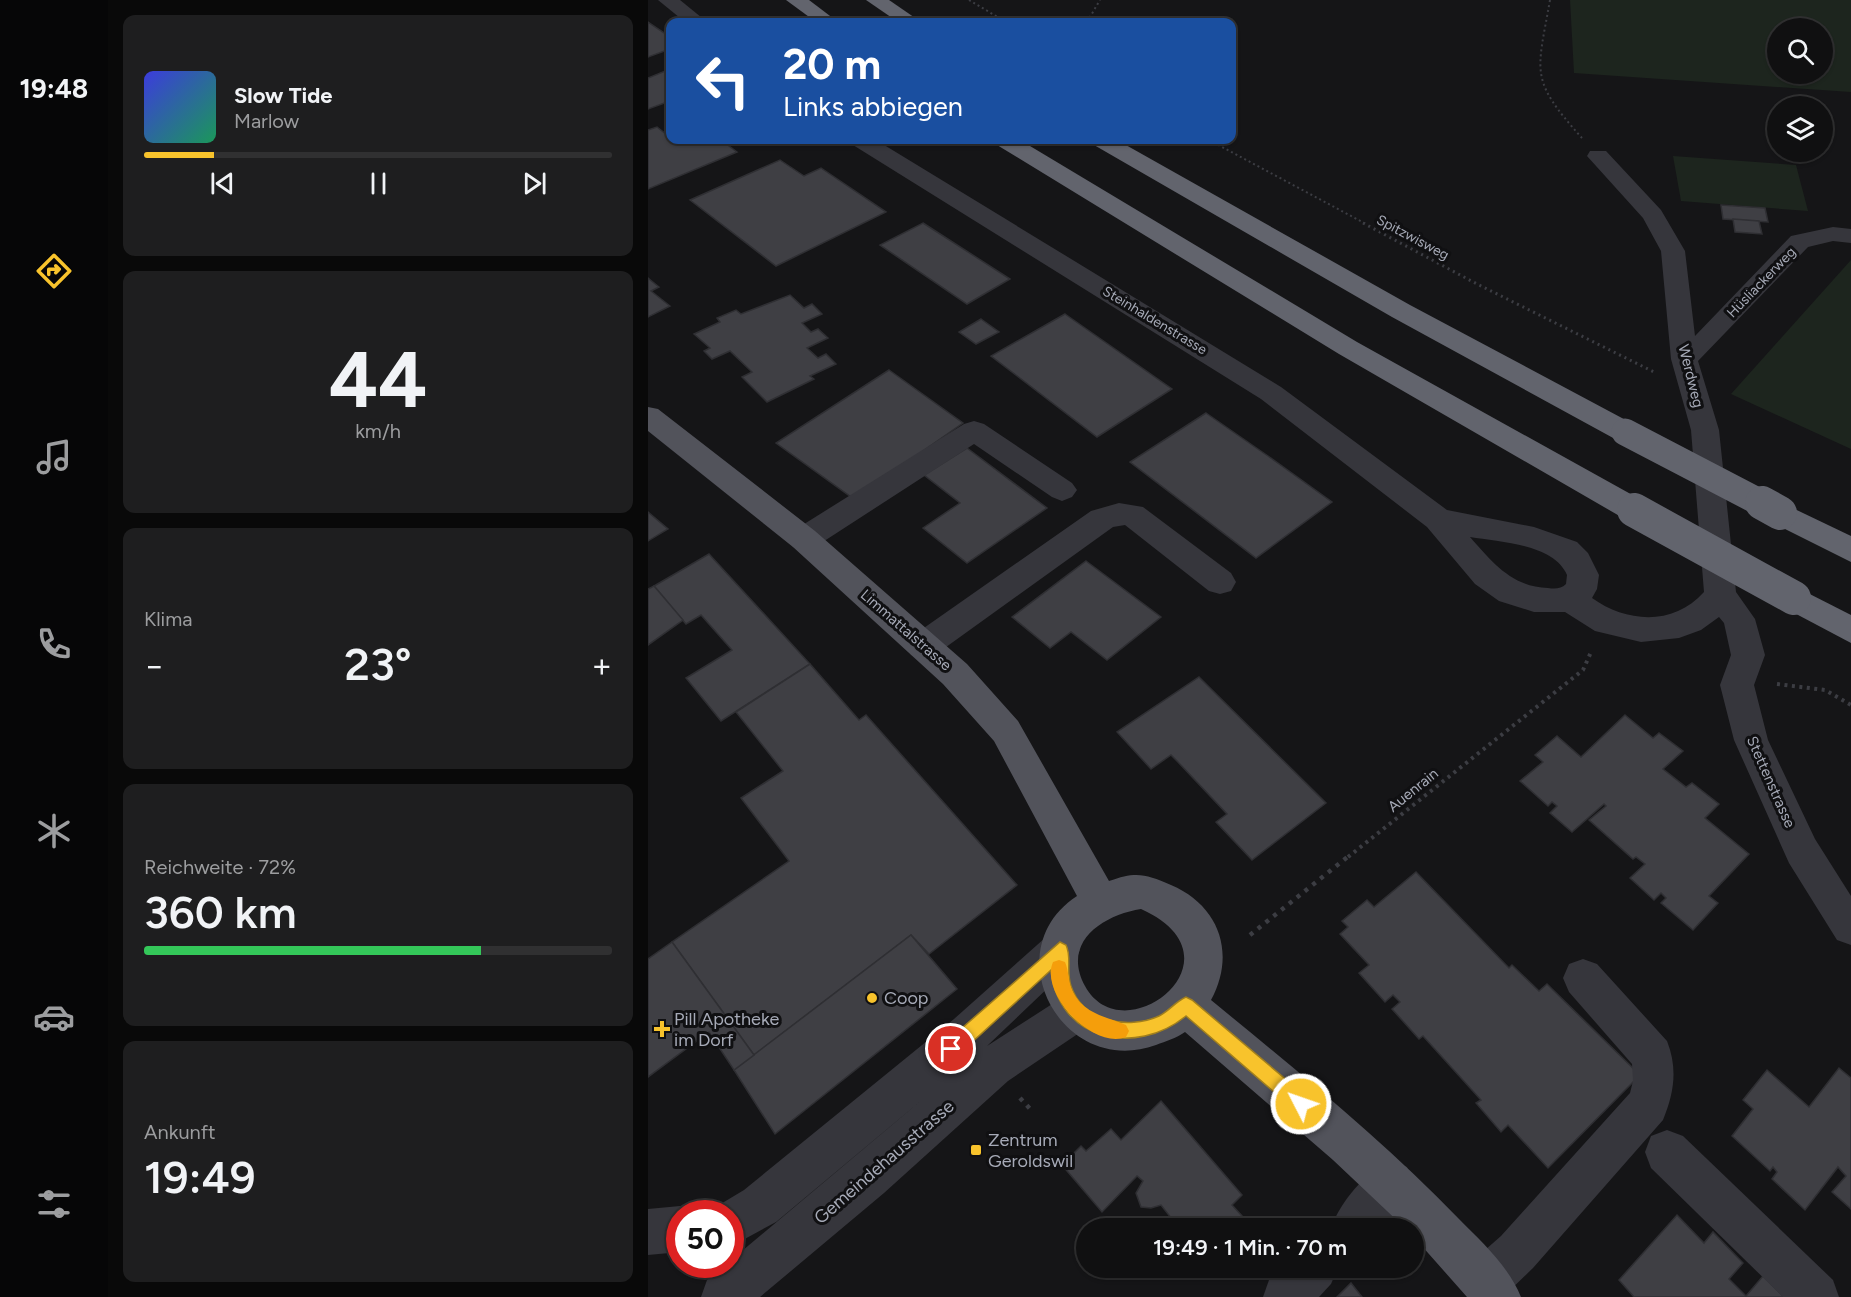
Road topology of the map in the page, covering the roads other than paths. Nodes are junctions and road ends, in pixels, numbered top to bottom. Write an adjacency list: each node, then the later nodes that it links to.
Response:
1 (668, 0): 4 (street)
2 (796, 0): 5 (highway)
3 (876, 0): 6 (highway)
4 (692, 18)
5 (822, 18)
6 (905, 18)
7 (867, 144): 15 (street, Steinhaldenstrasse)
8 (1012, 144): 21 (highway, bridge)
9 (1109, 144): 17 (highway, bridge)
10 (1598, 156): 12 (street, Werdweg)
11 (1851, 236): 12 (street, Hüsliackerweg)
12 (1684, 359): 19 (street, Werdweg)
13 (651, 422): 16 (main road, Limmattalstrasse)
14 (1062, 490): 16 (street)
15 (1438, 519): 20 (street, Steinhaldenstrasse); 20 (street, Steinhaldenstrasse)
16 (804, 539): 22 (main road, Limmattalstrasse)
17 (1851, 550)
18 (1220, 582): 22 (street)
19 (1720, 595): 20 (street); 24 (street, Stettenstrasse)
20 (1571, 599)
21 (1851, 630)
22 (924, 646): 23 (main road, Limmattalstrasse)
23 (1099, 900): 25 (main road); 27 (main road)
24 (1851, 927)
25 (1060, 950): 28 (main road); 31 (street)
26 (1583, 978): 37 (street)
27 (1186, 1006): 28 (main road); 30 (main road)
28 (1077, 1011): 36 (street, Gemeindehausstrasse)
29 (1667, 1152): 39 (street)
30 (1391, 1183): 32 (street); 37 (main road)
31 (744, 1216)
32 (1362, 1218)
33 (666, 1230): 34 (street)
34 (648, 1232)
35 (1306, 1278): 38 (street)
36 (741, 1283)
37 (1491, 1289)
38 (1286, 1297)
39 (1816, 1297)

